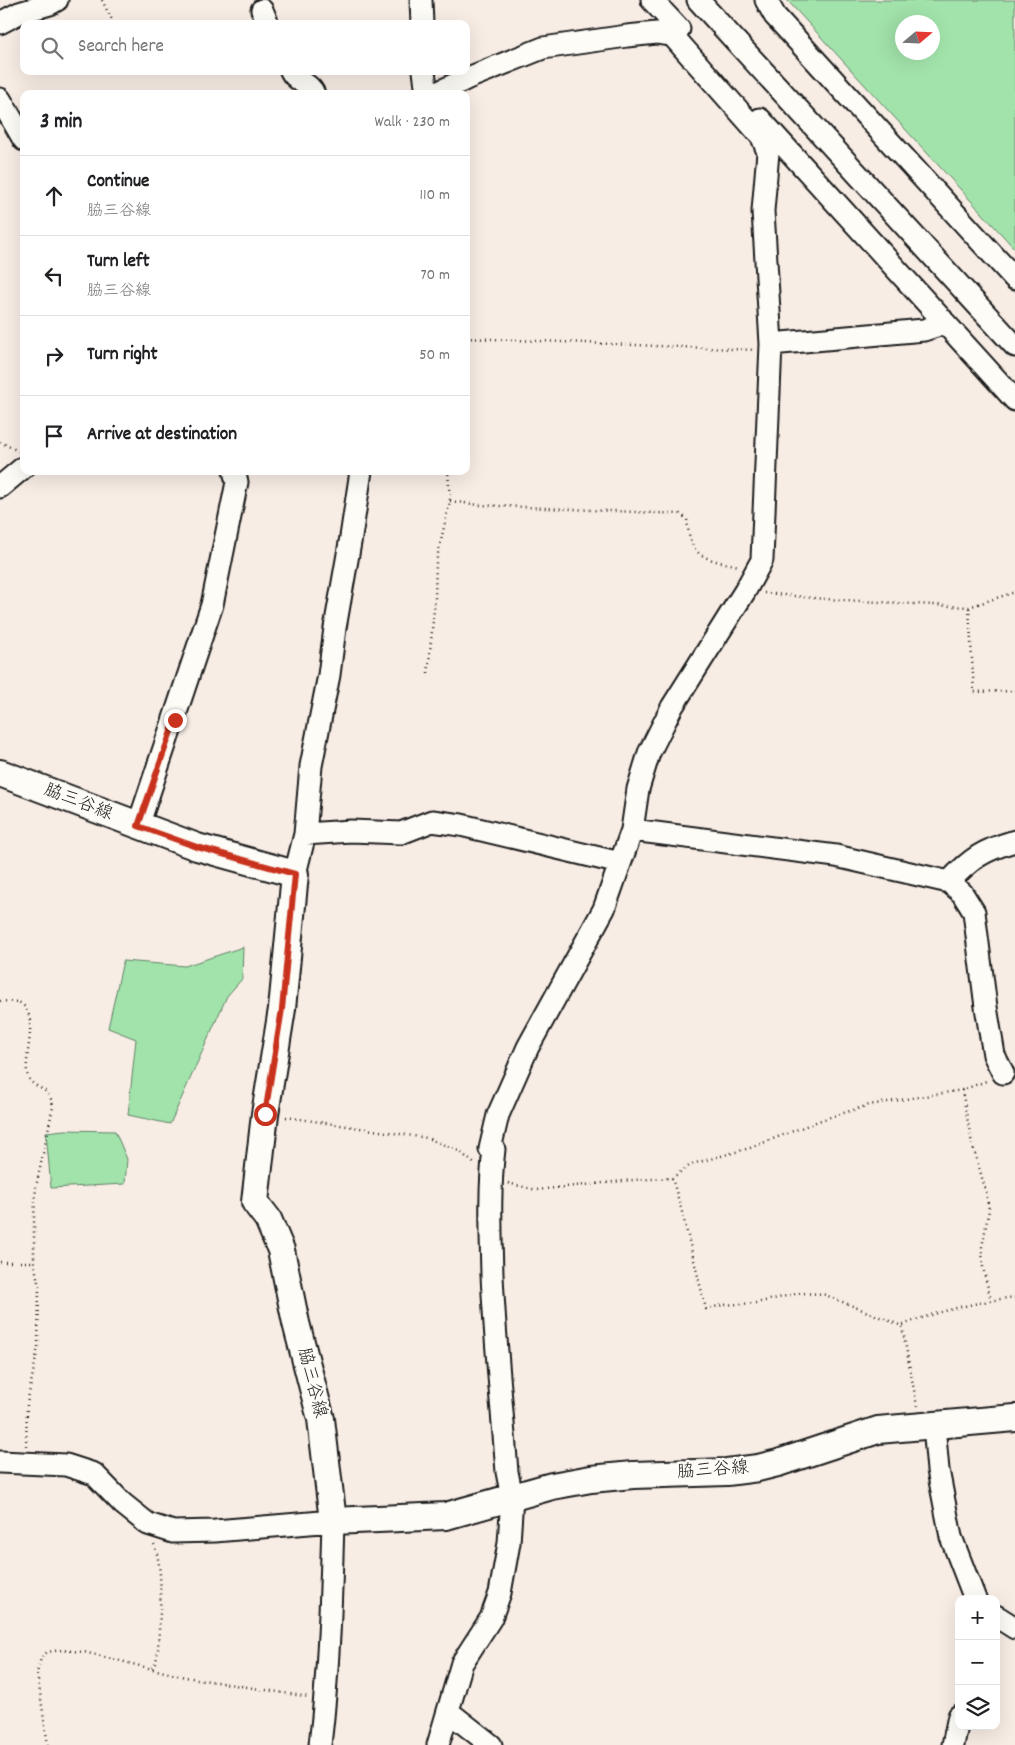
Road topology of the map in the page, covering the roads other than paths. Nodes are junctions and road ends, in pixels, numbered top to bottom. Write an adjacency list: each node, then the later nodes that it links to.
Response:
1 (57, 0): 7 (street)
2 (421, 0): 6 (street)
3 (652, 0): 8 (street)
4 (698, 0): 18 (street)
5 (761, 2): 16 (street)
6 (422, 20)
7 (0, 23)
8 (675, 32): 13 (street); 17 (street); 19 (street)
9 (292, 75): 11 (street)
10 (425, 75): 12 (street)
11 (313, 90)
12 (426, 90)
13 (443, 90)
14 (0, 98): 15 (street)
15 (20, 133)
16 (1015, 279)
17 (942, 319): 19 (street); 20 (street)
18 (1015, 346)
19 (770, 347): 27 (street)
20 (1015, 400)
21 (20, 470): 24 (street)
22 (235, 475): 26 (street)
23 (360, 475): 28 (street)
24 (0, 487)
25 (0, 773): 26 (main road, 脇三谷線)
26 (138, 826): 31 (main road, 脇三谷線)
27 (632, 830): 30 (street); 32 (street)
28 (305, 834): 30 (street); 31 (street)
29 (1015, 841): 32 (street)
30 (620, 863): 37 (street)
31 (295, 874): 38 (main road, 脇三谷線)
32 (949, 882): 33 (street)
33 (1003, 1073)
34 (1015, 1418): 35 (main road, 脇三谷線)
35 (927, 1427): 37 (main road, 脇三谷線); 39 (street)
36 (0, 1462): 38 (street)
37 (512, 1497): 38 (main road, 脇三谷線); 42 (street)
38 (333, 1521): 44 (street)
39 (973, 1595)
40 (1000, 1619): 41 (street)
41 (1015, 1628)
42 (449, 1712): 45 (street); 46 (street)
43 (957, 1730): 47 (street)
44 (320, 1745)
45 (438, 1745)
46 (491, 1745)
47 (954, 1745)

